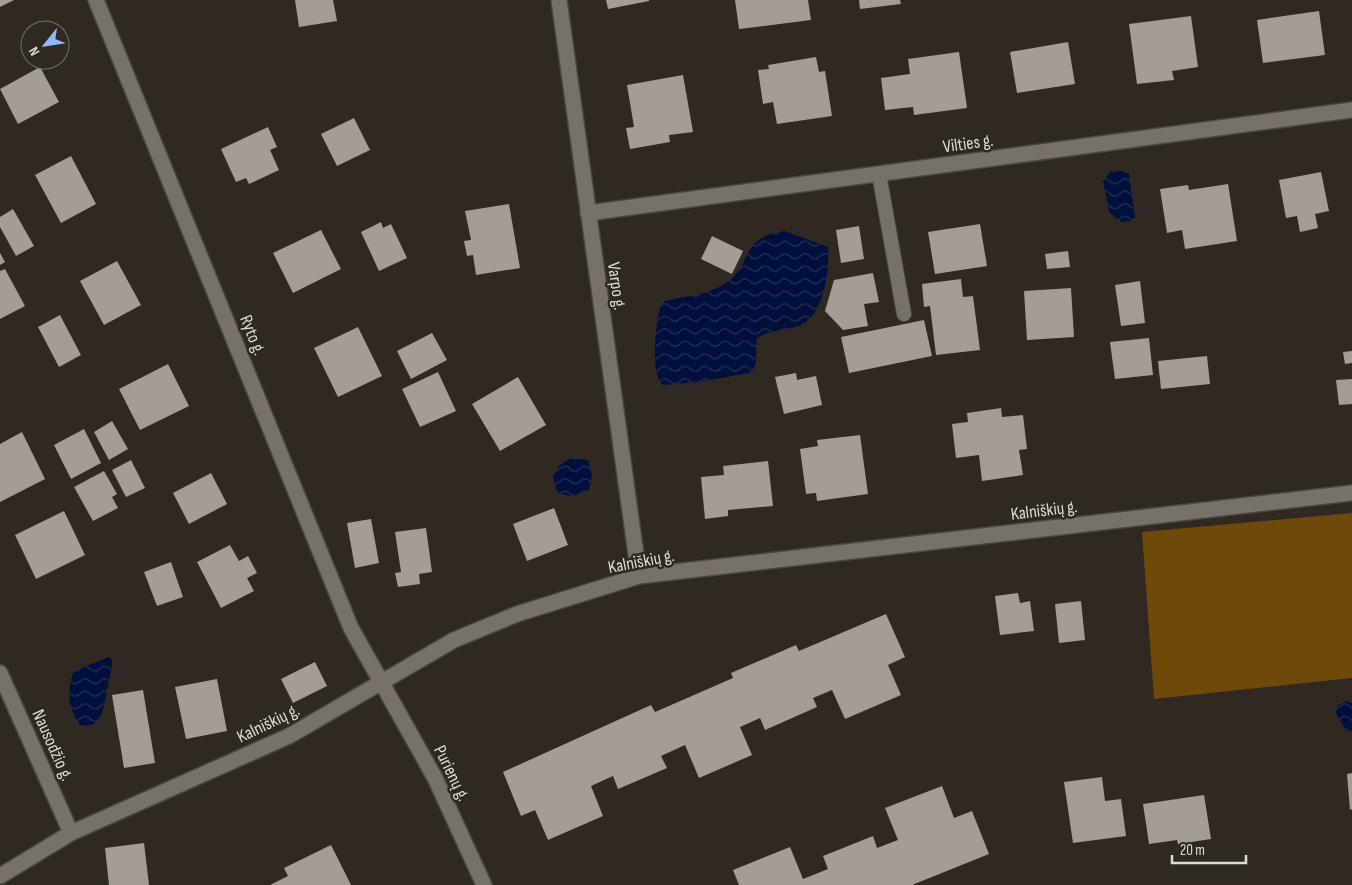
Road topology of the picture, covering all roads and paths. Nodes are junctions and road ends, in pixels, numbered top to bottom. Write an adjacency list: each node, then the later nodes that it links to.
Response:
1 (96, 0): 10 (street, Ryto g.)
2 (559, 0): 5 (street, Varpo g.)
3 (1352, 110): 4 (street, Vilties g.)
4 (879, 174): 5 (street, Vilties g.); 6 (lane)
5 (588, 213): 8 (street, Varpo g.)
6 (904, 314)
7 (1352, 494): 8 (street, Kalniškių g.)
8 (639, 576): 10 (street, Kalniškių g.)
9 (0, 673): 11 (street, Nausodžio g.)
10 (381, 681): 11 (street, Kalniškių g.); 13 (street, Purienų g.)
11 (71, 833): 12 (street, Kalniškių g.)
12 (0, 876)
13 (484, 885)

